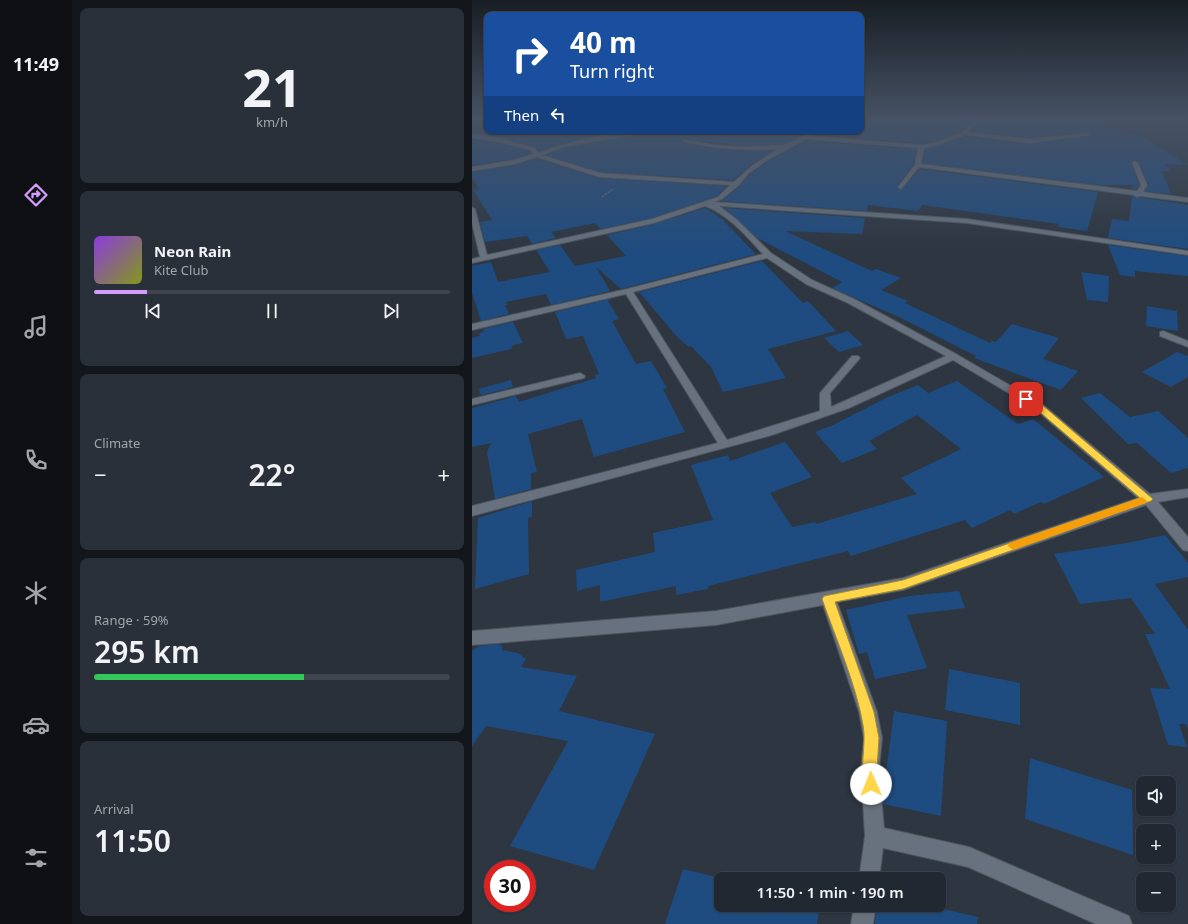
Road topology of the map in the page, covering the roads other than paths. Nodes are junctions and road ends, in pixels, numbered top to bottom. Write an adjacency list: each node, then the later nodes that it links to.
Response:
1 (500, 164): 6 (street)
2 (563, 164): 7 (street)
3 (760, 164): 7 (street)
4 (1135, 164): 9 (street)
5 (918, 165): 8 (street); 9 (street)
6 (472, 168)
7 (737, 184): 11 (street)
8 (901, 187)
9 (1137, 195): 10 (street)
10 (1188, 200)
11 (704, 203): 13 (street); 14 (street); 15 (street)
12 (472, 208): 15 (street)
13 (1188, 253)
14 (768, 255): 17 (street); 21 (street)
15 (484, 258): 16 (street)
16 (472, 261)
17 (628, 291): 18 (street); 26 (street)
18 (472, 327)
19 (1163, 334): 20 (street)
20 (1188, 344)
21 (953, 356): 25 (street); 28 (street)
22 (855, 358): 25 (street)
23 (580, 376): 24 (street)
24 (472, 402)
25 (826, 412): 26 (street)
26 (724, 444): 29 (street)
27 (1188, 493): 28 (street)
28 (1148, 499): 30 (street); 31 (street)
29 (472, 511)
30 (1188, 546)
31 (828, 599): 32 (street); 33 (street)
32 (472, 638)
33 (875, 836): 34 (street); 37 (street)
34 (870, 872)
35 (864, 912): 36 (street)
36 (862, 924)
37 (1121, 924)

